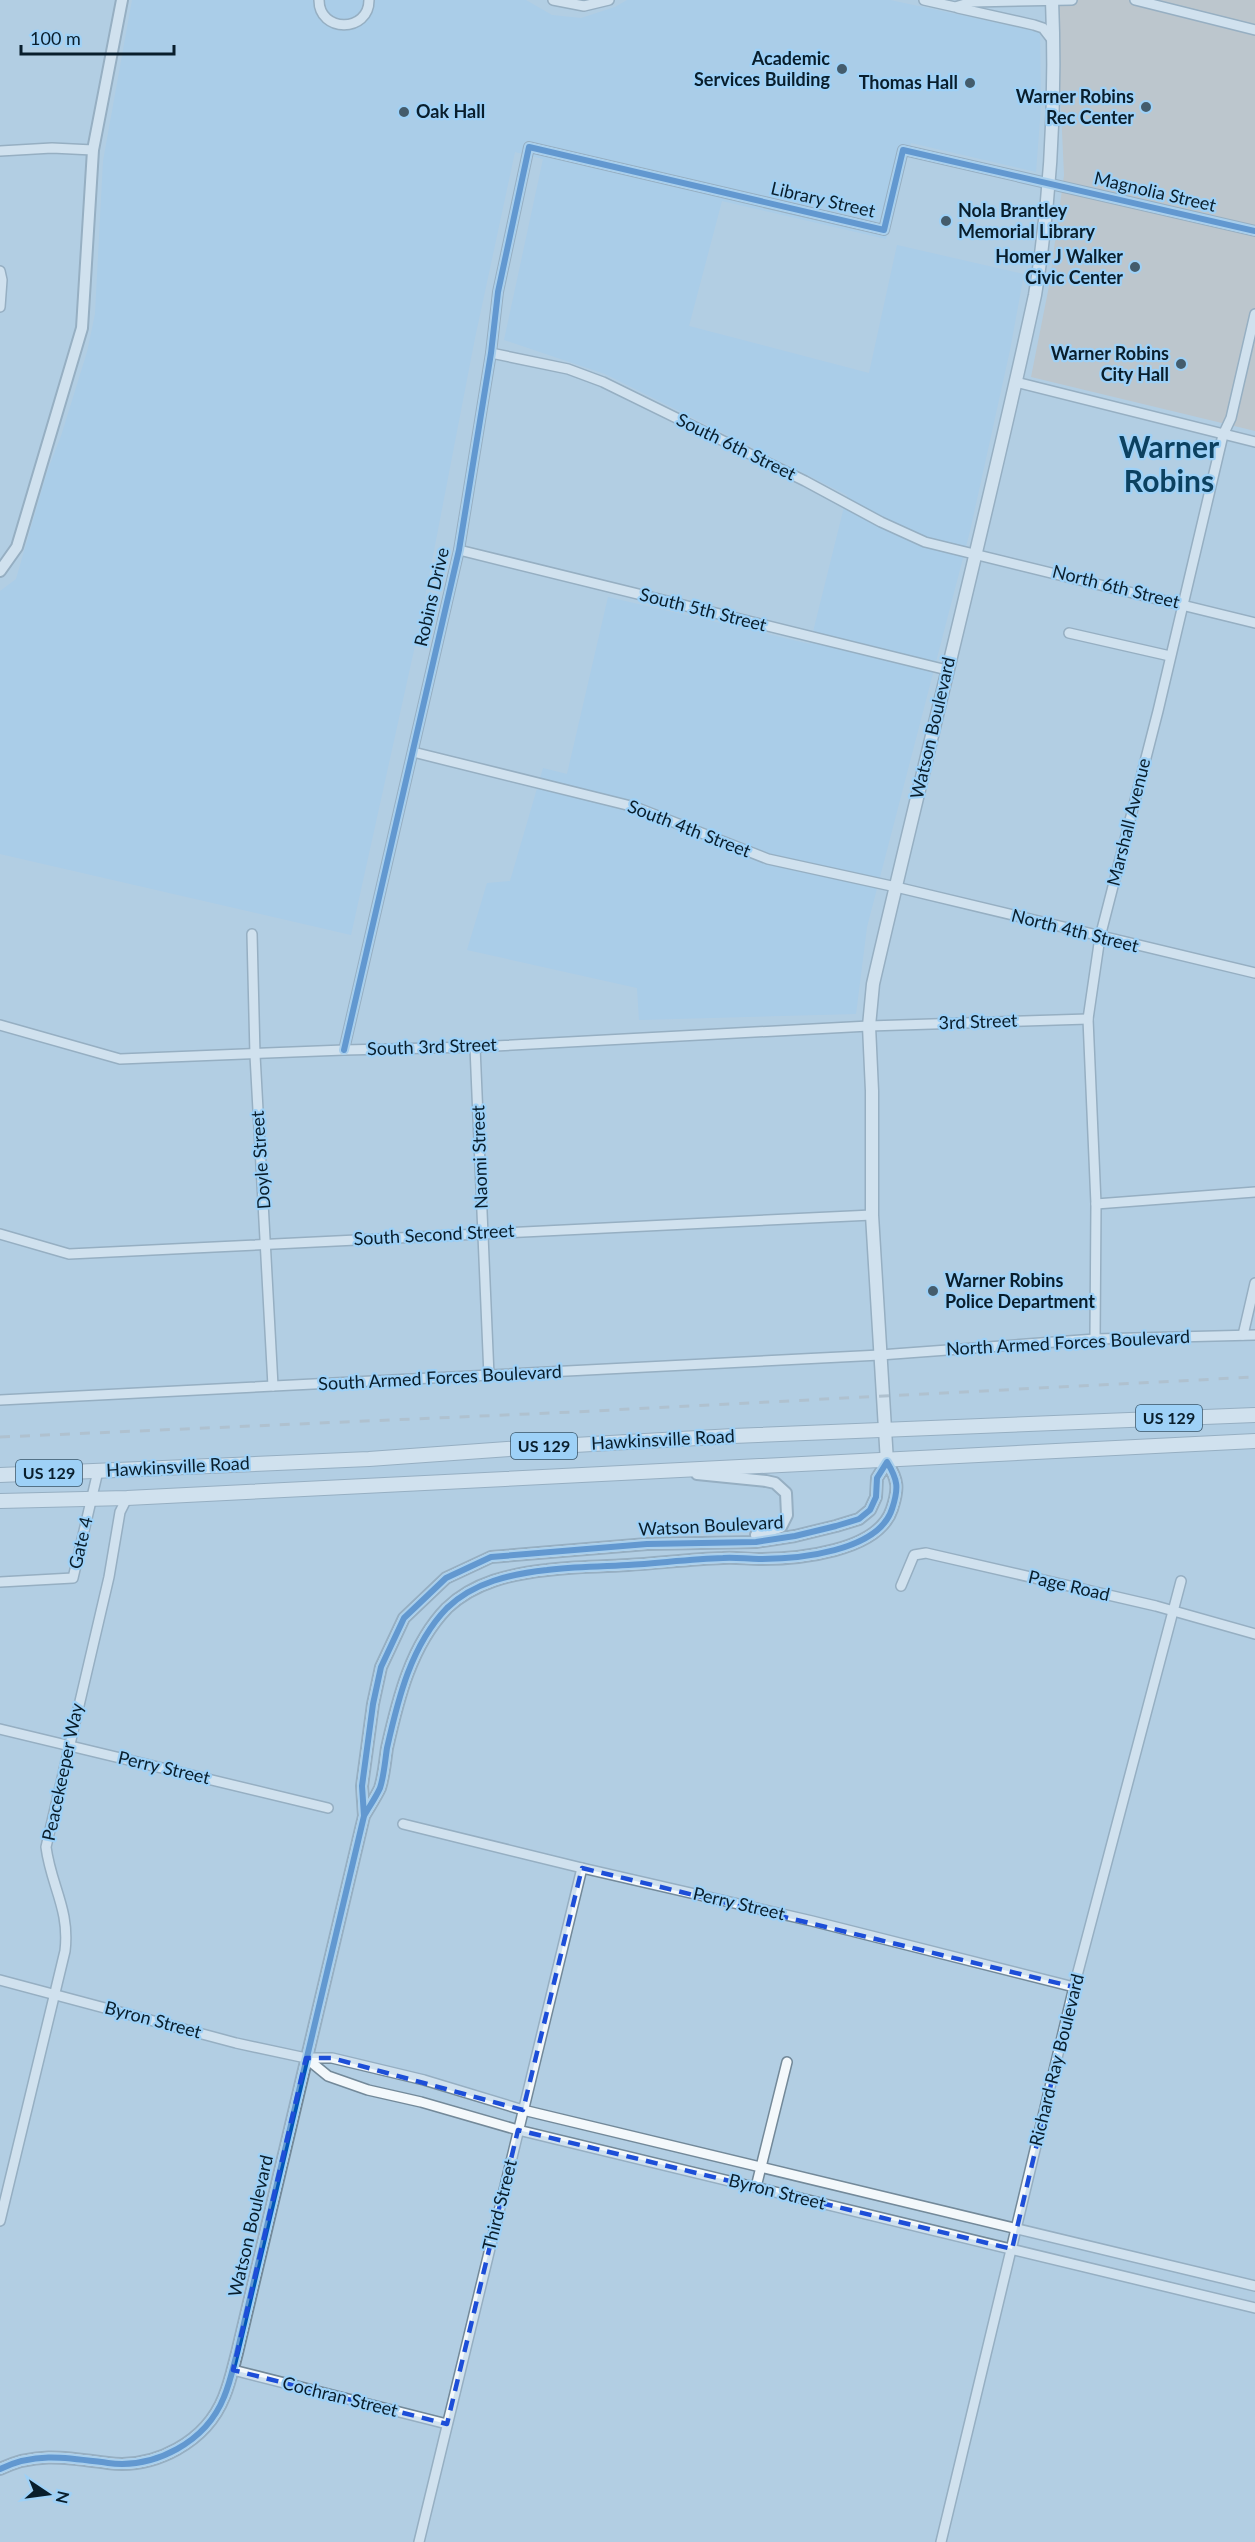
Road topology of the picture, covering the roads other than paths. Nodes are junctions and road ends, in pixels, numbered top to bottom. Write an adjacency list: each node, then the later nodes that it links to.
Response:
1 (122, 0): 16 (street)
2 (319, 0): 3 (street)
3 (369, 0)
4 (554, 0): 11 (street)
5 (609, 0): 11 (street)
6 (924, 0): 12 (street)
7 (1052, 0): 8 (street); 10 (street); 14 (main road, Watson Boulevard)
8 (1072, 0)
9 (1135, 0): 13 (street)
10 (971, 1): 12 (street)
11 (565, 2)
12 (955, 7): 14 (street)
13 (1255, 30)
14 (1053, 41): 18 (main road, Watson Boulevard)
15 (529, 147): 18 (street, Library Street); 23 (street, Robins Drive)
16 (93, 150): 17 (street); 29 (street)
17 (0, 151)
18 (1049, 182): 19 (street, Magnolia Street); 24 (main road, Watson Boulevard)
19 (1255, 231)
20 (0, 272): 21 (street)
21 (0, 307)
22 (1255, 314): 25 (street, Marshall Avenue)
23 (491, 353): 27 (street, Robins Drive); 28 (street, South 6th Street)
24 (1016, 382): 25 (street); 28 (main road, Watson Boulevard)
25 (1223, 435): 26 (street); 30 (street, Marshall Avenue)
26 (1255, 442)
27 (459, 550): 34 (street, South 5th Street); 35 (street, Robins Drive)
28 (977, 553): 30 (street, North 6th Street); 34 (main road, Watson Boulevard)
29 (0, 571)
30 (1182, 603): 31 (street, North 6th Street); 33 (street, Marshall Avenue)
31 (1255, 623)
32 (1069, 633): 33 (street)
33 (1170, 656): 38 (street, Marshall Avenue)
34 (947, 670): 36 (main road, Watson Boulevard)
35 (413, 752): 36 (street, South 4th Street); 44 (street, Robins Drive)
36 (896, 887): 38 (street, North 4th Street); 42 (main road, Watson Boulevard)
37 (252, 934): 45 (street, Doyle Street)
38 (1100, 937): 39 (street, North 4th Street); 40 (street, Marshall Avenue)
39 (1255, 974)
40 (1088, 1019): 42 (street, 3rd Street); 47 (street, Marshall Avenue)
41 (0, 1025): 45 (street, South 3rd Street)
42 (869, 1026): 43 (street, South 3rd Street); 48 (main road, Watson Boulevard)
43 (475, 1047): 44 (street, South 3rd Street); 49 (street, Naomi Street)
44 (344, 1050): 45 (street, South 3rd Street)
45 (255, 1055): 51 (street, Doyle Street)
46 (1255, 1192): 47 (street)
47 (1096, 1204): 55 (street, Marshall Avenue)
48 (872, 1215): 49 (street, South Second Street); 56 (main road, Watson Boulevard)
49 (483, 1232): 51 (street, South Second Street); 57 (street, Naomi Street)
50 (0, 1234): 51 (street, South Second Street)
51 (266, 1244): 58 (street, Doyle Street)
52 (1255, 1283): 53 (street)
53 (1243, 1335): 54 (street, North Armed Forces Boulevard); 55 (street, North Armed Forces Boulevard)
54 (1255, 1335)
55 (1095, 1339): 56 (street, North Armed Forces Boulevard)
56 (880, 1355): 57 (street, South Armed Forces Boulevard); 61 (main road, Watson Boulevard)
57 (489, 1376): 58 (street, South Armed Forces Boulevard)
58 (273, 1386): 59 (street, South Armed Forces Boulevard)
59 (0, 1401)
60 (1255, 1414): 61 (main road, Hawkinsville Road / US 129)
61 (885, 1430): 63 (main road, Watson Boulevard); 64 (main road, Hawkinsville Road / US 129)
62 (1255, 1441): 63 (main road, Hawkinsville Road / US 129)
63 (887, 1462): 65 (main road, Hawkinsville Road / US 129); 70 (street, Watson Boulevard); 79 (street, Watson Boulevard)
64 (98, 1471): 66 (main road, Hawkinsville Road / US 129); 68 (street, Gate 4)
65 (667, 1473): 67 (main road, Hawkinsville Road / US 129); 70 (street)
66 (0, 1475)
67 (127, 1498): 68 (main road, Hawkinsville Road / US 129); 77 (street, Peacekeeper Way)
68 (91, 1500): 69 (main road, Hawkinsville Road / US 129); 72 (street, Gate 4)
69 (0, 1501)
70 (721, 1542): 79 (street, Watson Boulevard)
71 (1181, 1581): 74 (street, Richard Ray Boulevard)
72 (0, 1582)
73 (901, 1586): 74 (street, Page Road)
74 (1174, 1611): 75 (street, Page Road); 83 (street, Richard Ray Boulevard)
75 (1255, 1634)
76 (0, 1729): 77 (street, Perry Street)
77 (68, 1745): 78 (street, Perry Street); 84 (street, Peacekeeper Way)
78 (328, 1808)
79 (364, 1816): 85 (street, Watson Boulevard)
80 (403, 1824): 81 (street, Perry Street)
81 (582, 1868): 83 (street, Perry Street); 87 (street, Third Street)
82 (0, 1980): 84 (street, Byron Street)
83 (1074, 1987): 96 (street, Richard Ray Boulevard)
84 (54, 1993): 85 (street, Byron Street); 95 (street, Peacekeeper Way)
85 (306, 2058): 87 (street, Byron Street); 89 (street, Byron Street); 100 (street, Watson Boulevard)
86 (788, 2062): 91 (street)
87 (523, 2110): 88 (street, Byron Street); 89 (street, Third Street)
88 (580, 2124): 90 (street); 91 (street, Byron Street)
89 (519, 2130): 90 (street, Byron Street); 101 (street, Third Street)
90 (576, 2144): 92 (street, Byron Street)
91 (761, 2167): 92 (street); 93 (street, Byron Street)
92 (756, 2187): 94 (street, Byron Street)
93 (880, 2195): 94 (street); 96 (street, Byron Street)
94 (875, 2216): 97 (street, Byron Street)
95 (0, 2221)
96 (1017, 2228): 97 (street, Richard Ray Boulevard); 98 (street, Byron Street)
97 (1012, 2249): 99 (street, Byron Street); 104 (street, Richard Ray Boulevard)
98 (1255, 2286)
99 (1255, 2308)
100 (233, 2370): 101 (street, Cochran Street); 102 (street, Watson Boulevard)
101 (447, 2424): 103 (street, Third Street)
102 (0, 2469)
103 (419, 2542)
104 (941, 2542)

